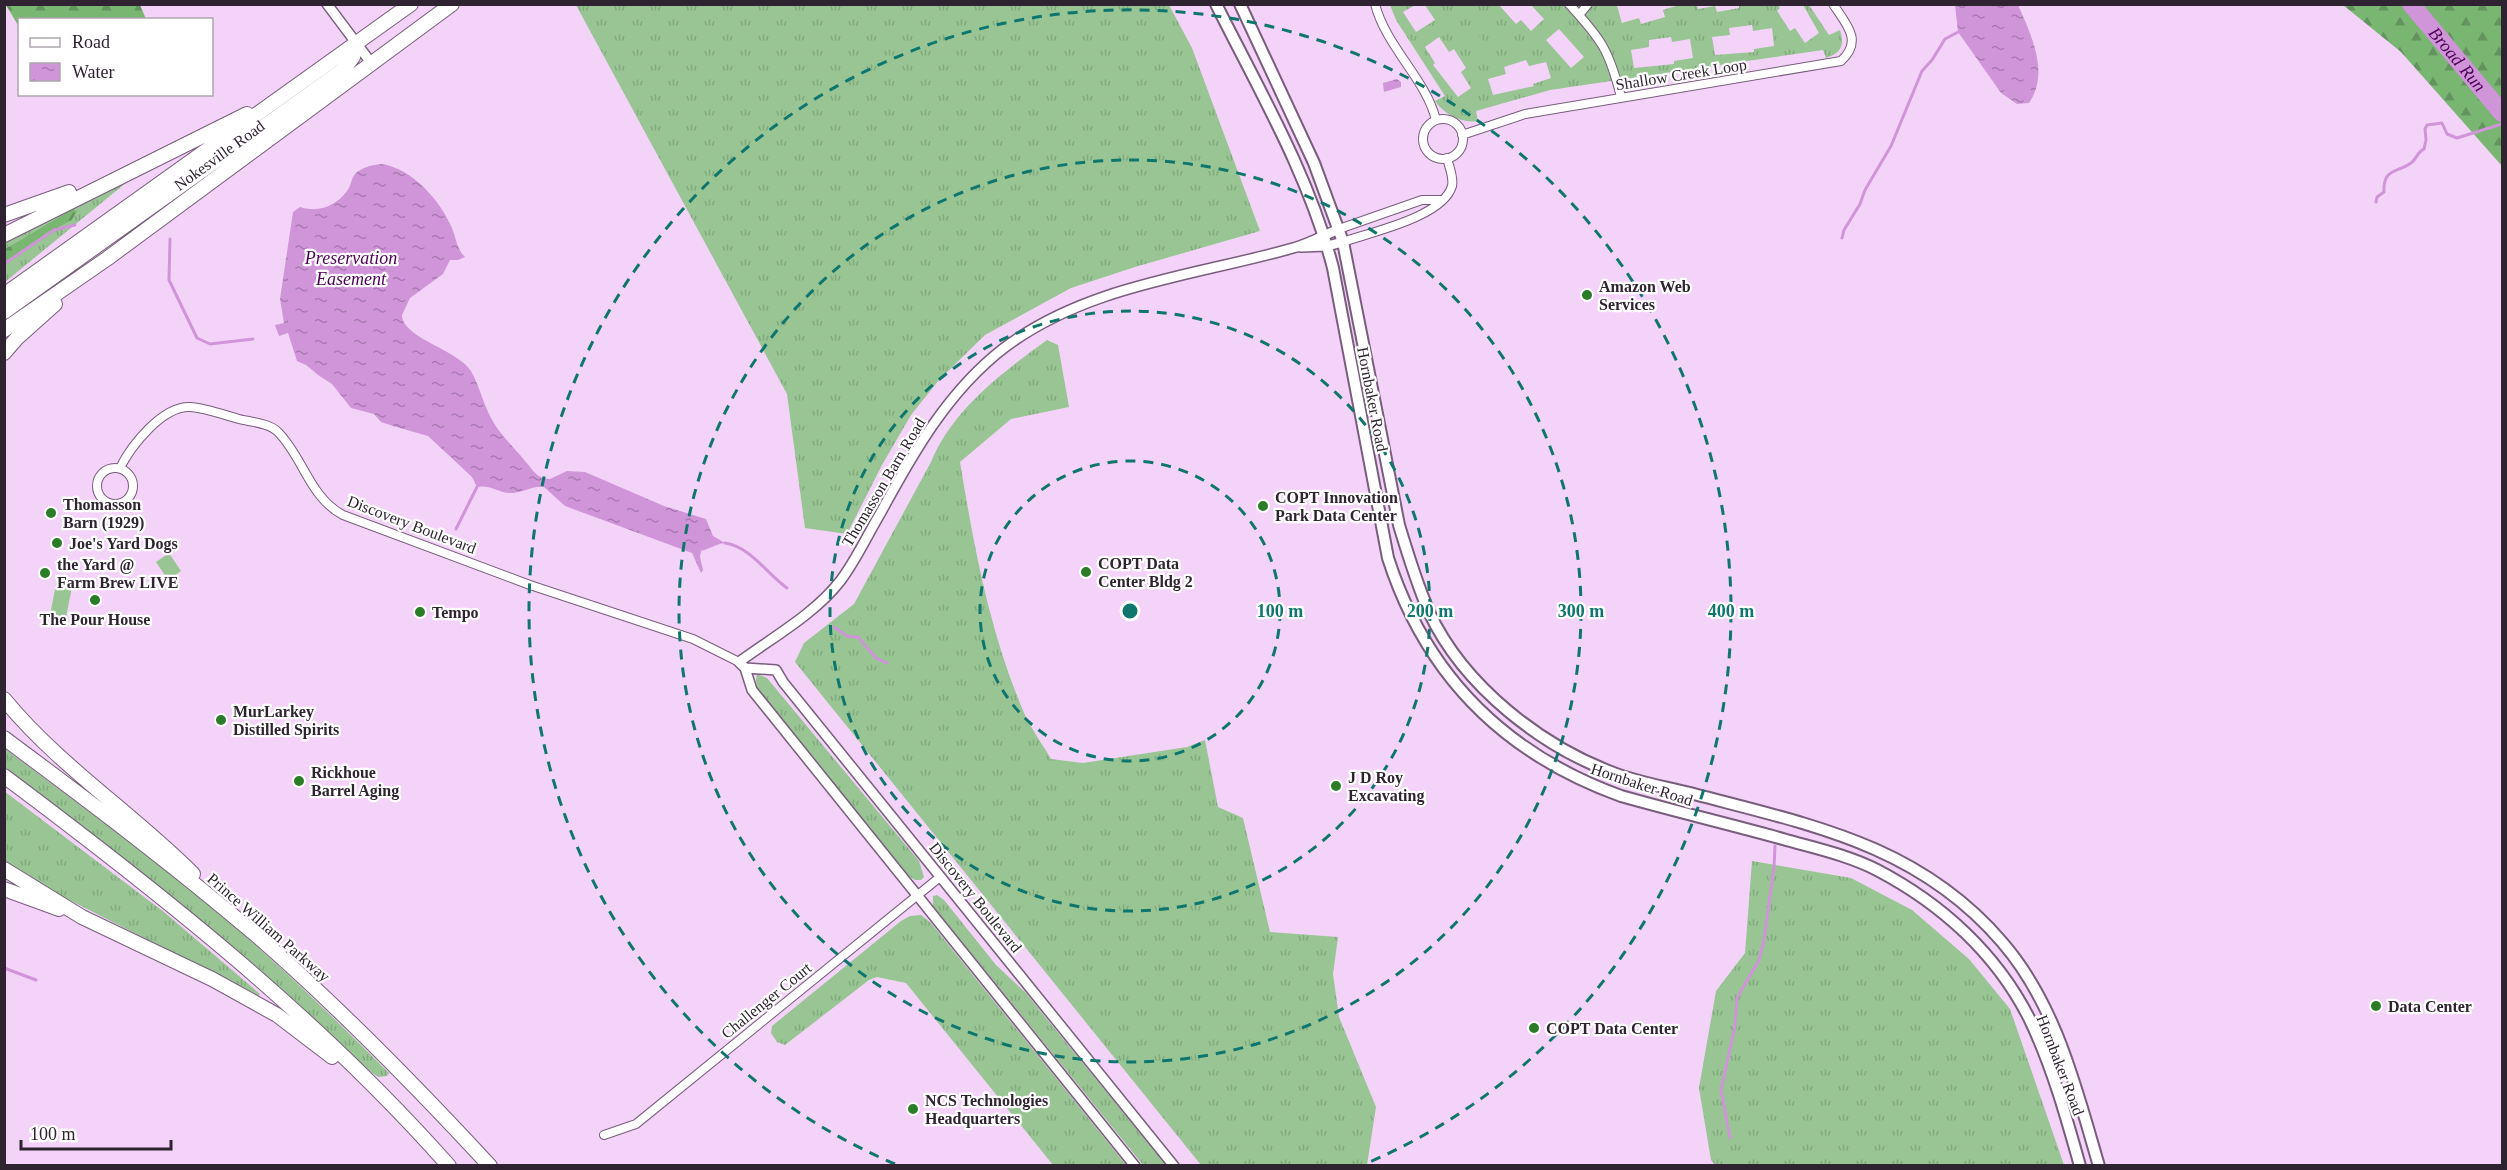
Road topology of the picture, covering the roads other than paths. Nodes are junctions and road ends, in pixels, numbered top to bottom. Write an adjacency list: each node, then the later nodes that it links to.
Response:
1 (327, 4): 11 (street)
2 (411, 4): 11 (highway, Nokesville Road)
3 (452, 4): 12 (highway, Nokesville Road)
4 (1216, 4): 23 (main road, Hornbaker Road)
5 (1240, 4): 21 (main road, Hornbaker Road)
6 (1375, 4): 15 (street)
7 (1569, 4): 10 (street)
8 (1588, 4): 10 (street)
9 (1833, 4): 14 (street, Shallow Creek Loop)
10 (1579, 15): 14 (street)
11 (357, 44): 12 (street); 13 (highway, Nokesville Road); 27 (highway)
12 (372, 64): 25 (highway, Nokesville Road)
13 (286, 94): 18 (highway); 26 (highway, Nokesville Road)
14 (1621, 97): 16 (street, Shallow Creek Loop)
15 (1436, 120): 16 (street); 17 (street)
16 (1462, 135): 17 (street)
17 (1447, 158): 19 (street)
18 (130, 170): 20 (highway); 22 (highway)
19 (1442, 200): 21 (street); 24 (street)
20 (4, 215)
21 (1339, 229): 23 (street, Thomasson Barn Road); 24 (main road, Hornbaker Road)
22 (4, 235)
23 (1326, 241): 24 (street, Thomasson Barn Road); 31 (street, Thomasson Barn Road); 36 (main road, Hornbaker Road)
24 (1343, 242): 35 (main road, Hornbaker Road)
25 (108, 258): 28 (highway, Nokesville Road); 29 (highway)
26 (4, 295)
27 (4, 312)
28 (4, 330)
29 (4, 353)
30 (120, 468): 30 (street, Discovery Boulevard); 31 (street, Discovery Boulevard)
31 (742, 665): 38 (street, Discovery Boulevard); 40 (street)
32 (4, 699): 42 (highway)
33 (4, 738): 42 (highway, Prince William Parkway)
34 (4, 776): 43 (highway)
35 (1686, 792): 36 (main road); 50 (main road, Hornbaker Road)
36 (1680, 812): 49 (main road, Hornbaker Road)
37 (4, 869): 41 (highway)
38 (940, 877): 40 (street, Challenger Court); 48 (street, Discovery Boulevard)
39 (4, 889): 41 (highway)
40 (917, 896): 44 (street, Challenger Court); 47 (street)
41 (82, 917): 43 (highway)
42 (257, 936): 46 (highway, Prince William Parkway)
43 (399, 1111): 45 (highway)
44 (604, 1135)
45 (449, 1166)
46 (489, 1166)
47 (1135, 1166)
48 (1174, 1166)
49 (2080, 1166)
50 (2099, 1166)

